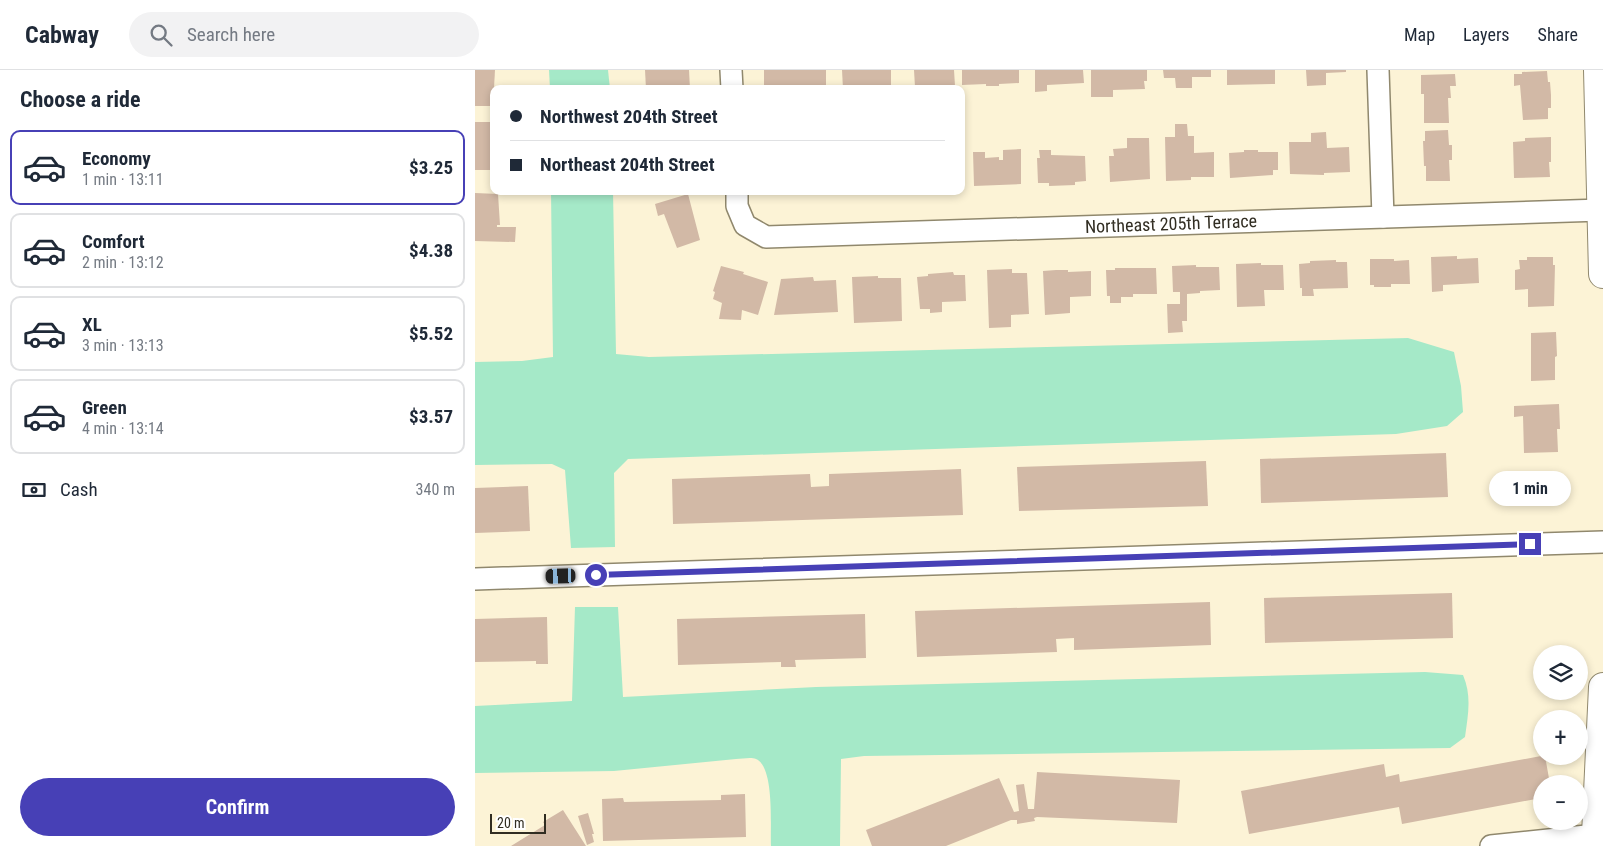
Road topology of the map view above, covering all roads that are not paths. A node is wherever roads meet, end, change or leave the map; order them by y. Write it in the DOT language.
graph roads {
  1 [pos="731,70"];
  2 [pos="1377,70"];
  3 [pos="1598,70"];
  4 [pos="732,85"];
  5 [pos="737,195"];
  6 [pos="1601,210"];
  7 [pos="1383,217"];
  8 [pos="1603,274"];
  9 [pos="1603,542"];
  10 [pos="475,579"];
  11 [pos="1603,687"];
  12 [pos="1594,841"];
  13 [pos="1491,846"];
  1 -- 4 [label="street"];
  2 -- 7 [label="street"];
  3 -- 6 [label="street"];
  5 -- 7 [label="street, Northeast 205th Terrace"];
  6 -- 7 [label="street, Northeast 205th Terrace"];
  6 -- 8 [label="street"];
  9 -- 10 [label="street"];
  11 -- 12 [label="street"];
  12 -- 13 [label="street"];
}
